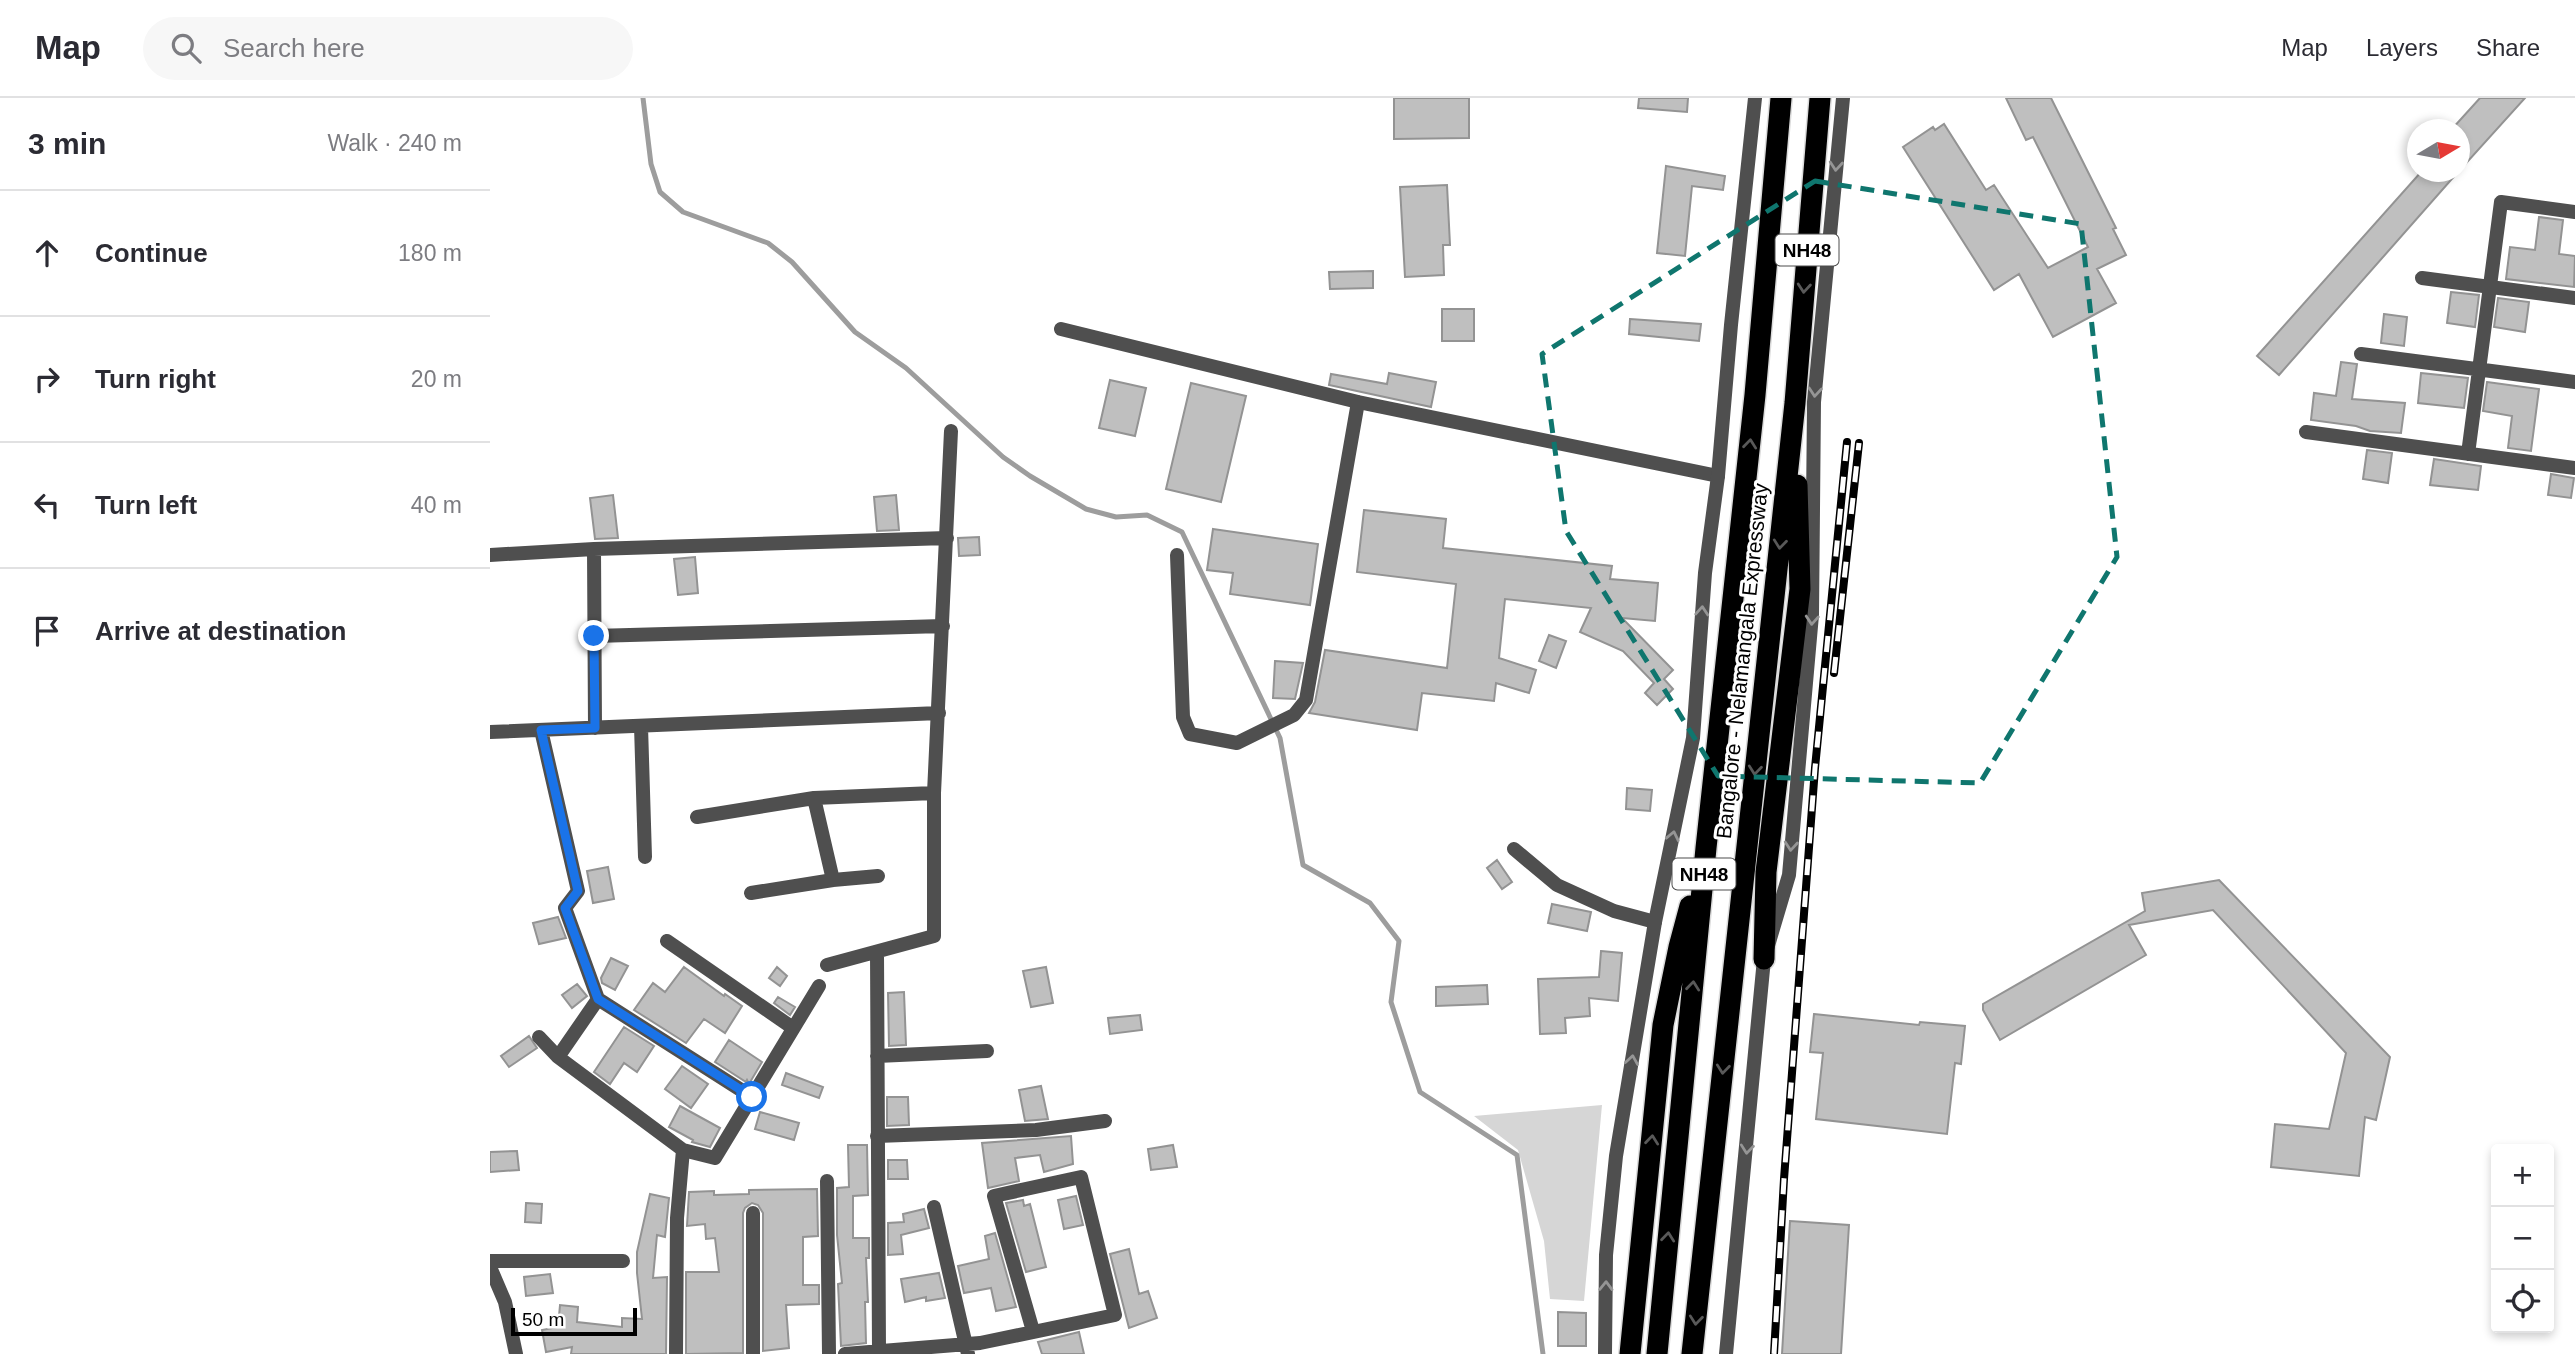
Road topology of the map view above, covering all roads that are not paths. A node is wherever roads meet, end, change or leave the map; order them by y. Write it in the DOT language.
graph roads {
  1 [pos="1755,98"];
  2 [pos="1781,98"];
  3 [pos="1820,98"];
  4 [pos="1843,98"];
  5 [pos="2575,212"];
  6 [pos="2421,278"];
  7 [pos="2490,287"];
  8 [pos="2575,299"];
  9 [pos="1061,329"];
  10 [pos="2361,354"];
  11 [pos="2480,369"];
  12 [pos="2575,382"];
  13 [pos="1358,402"];
  14 [pos="1795,403"];
  15 [pos="951,431"];
  16 [pos="2306,432"];
  17 [pos="2468,454"];
  18 [pos="2575,468"];
  19 [pos="1718,477"];
  20 [pos="947,538"];
  21 [pos="594,549"];
  22 [pos="490,555"];
  23 [pos="1177,555"];
  24 [pos="943,625"];
  25 [pos="594,636"];
  26 [pos="939,713"];
  27 [pos="641,726"];
  28 [pos="595,728"];
  29 [pos="541,730"];
  30 [pos="490,732"];
  31 [pos="934,793"];
  32 [pos="814,798"];
  33 [pos="697,817"];
  34 [pos="1706,848"];
  35 [pos="1514,849"];
  36 [pos="645,857"];
  37 [pos="878,876"];
  38 [pos="833,880"];
  39 [pos="751,894"];
  40 [pos="1655,922"];
  41 [pos="667,940"];
  42 [pos="877,952"];
  43 [pos="1764,959"];
  44 [pos="827,965"];
  45 [pos="819,986"];
  46 [pos="598,999"];
  47 [pos="793,1028"];
  48 [pos="539,1037"];
  49 [pos="987,1051"];
  50 [pos="877,1056"];
  51 [pos="558,1057"];
  52 [pos="752,1097"];
  53 [pos="1105,1121"];
  54 [pos="877,1136"];
  55 [pos="683,1150"];
  56 [pos="827,1181"];
  57 [pos="934,1207"];
  58 [pos="753,1213"];
  59 [pos="490,1261"];
  60 [pos="622,1261"];
  61 [pos="490,1267"];
  62 [pos="1033,1331"];
  63 [pos="967,1349"];
  64 [pos="879,1352"];
  65 [pos="516,1354"];
  66 [pos="677,1354"];
  67 [pos="753,1354"];
  68 [pos="829,1354"];
  69 [pos="845,1354"];
  70 [pos="1605,1354"];
  71 [pos="1630,1354"];
  72 [pos="1657,1354"];
  73 [pos="1692,1354"];
  74 [pos="1726,1354"];
  1 -- 19 [label="street"];
  34 -- 2 [label="highway, Bangalore - Nelamangala Expressway / NH48, one-way"];
  3 -- 14 [label="highway, Bangalore - Nelamangala Expressway / NH48, one-way"];
  4 -- 43 [label="street, one-way"];
  5 -- 7 [label="street"];
  6 -- 7 [label="street"];
  7 -- 8 [label="street"];
  7 -- 11 [label="street"];
  9 -- 13 [label="street"];
  10 -- 11 [label="street"];
  11 -- 12 [label="street"];
  11 -- 17 [label="street"];
  13 -- 19 [label="street"];
  13 -- 23 [label="street"];
  14 -- 43 [label="highway"];
  14 -- 73 [label="highway, Bangalore - Nelamangala Expressway / NH48, one-way"];
  15 -- 20 [label="street"];
  16 -- 17 [label="street"];
  17 -- 18 [label="street"];
  40 -- 19 [label="street, one-way"];
  20 -- 21 [label="street"];
  20 -- 24 [label="street"];
  21 -- 22 [label="street"];
  21 -- 25 [label="street"];
  24 -- 25 [label="street"];
  24 -- 26 [label="street"];
  25 -- 28 [label="street"];
  26 -- 27 [label="street"];
  26 -- 31 [label="street"];
  27 -- 28 [label="street"];
  27 -- 36 [label="street"];
  28 -- 29 [label="street"];
  29 -- 30 [label="street"];
  29 -- 46 [label="street"];
  31 -- 32 [label="street"];
  31 -- 42 [label="street"];
  32 -- 33 [label="street"];
  32 -- 38 [label="street"];
  71 -- 34 [label="highway, one-way"];
  72 -- 34 [label="highway, Bangalore - Nelamangala Expressway / NH48, one-way"];
  35 -- 40 [label="street"];
  37 -- 38 [label="street"];
  38 -- 39 [label="street"];
  70 -- 40 [label="street, one-way"];
  41 -- 47 [label="street"];
  42 -- 44 [label="street"];
  42 -- 50 [label="street"];
  43 -- 74 [label="street, one-way"];
  45 -- 47 [label="street"];
  46 -- 51 [label="street"];
  46 -- 52 [label="street"];
  47 -- 52 [label="street"];
  48 -- 51 [label="street"];
  49 -- 50 [label="street"];
  50 -- 54 [label="street"];
  51 -- 55 [label="street"];
  52 -- 55 [label="street"];
  53 -- 54 [label="street"];
  54 -- 64 [label="street"];
  55 -- 66 [label="street"];
  56 -- 68 [label="street"];
  57 -- 63 [label="street"];
  58 -- 67 [label="street"];
  59 -- 60 [label="street"];
  61 -- 65 [label="street"];
  62 -- 62 [label="street"];
  62 -- 63 [label="street"];
  63 -- 64 [label="street"];
  64 -- 69 [label="street"];
}
